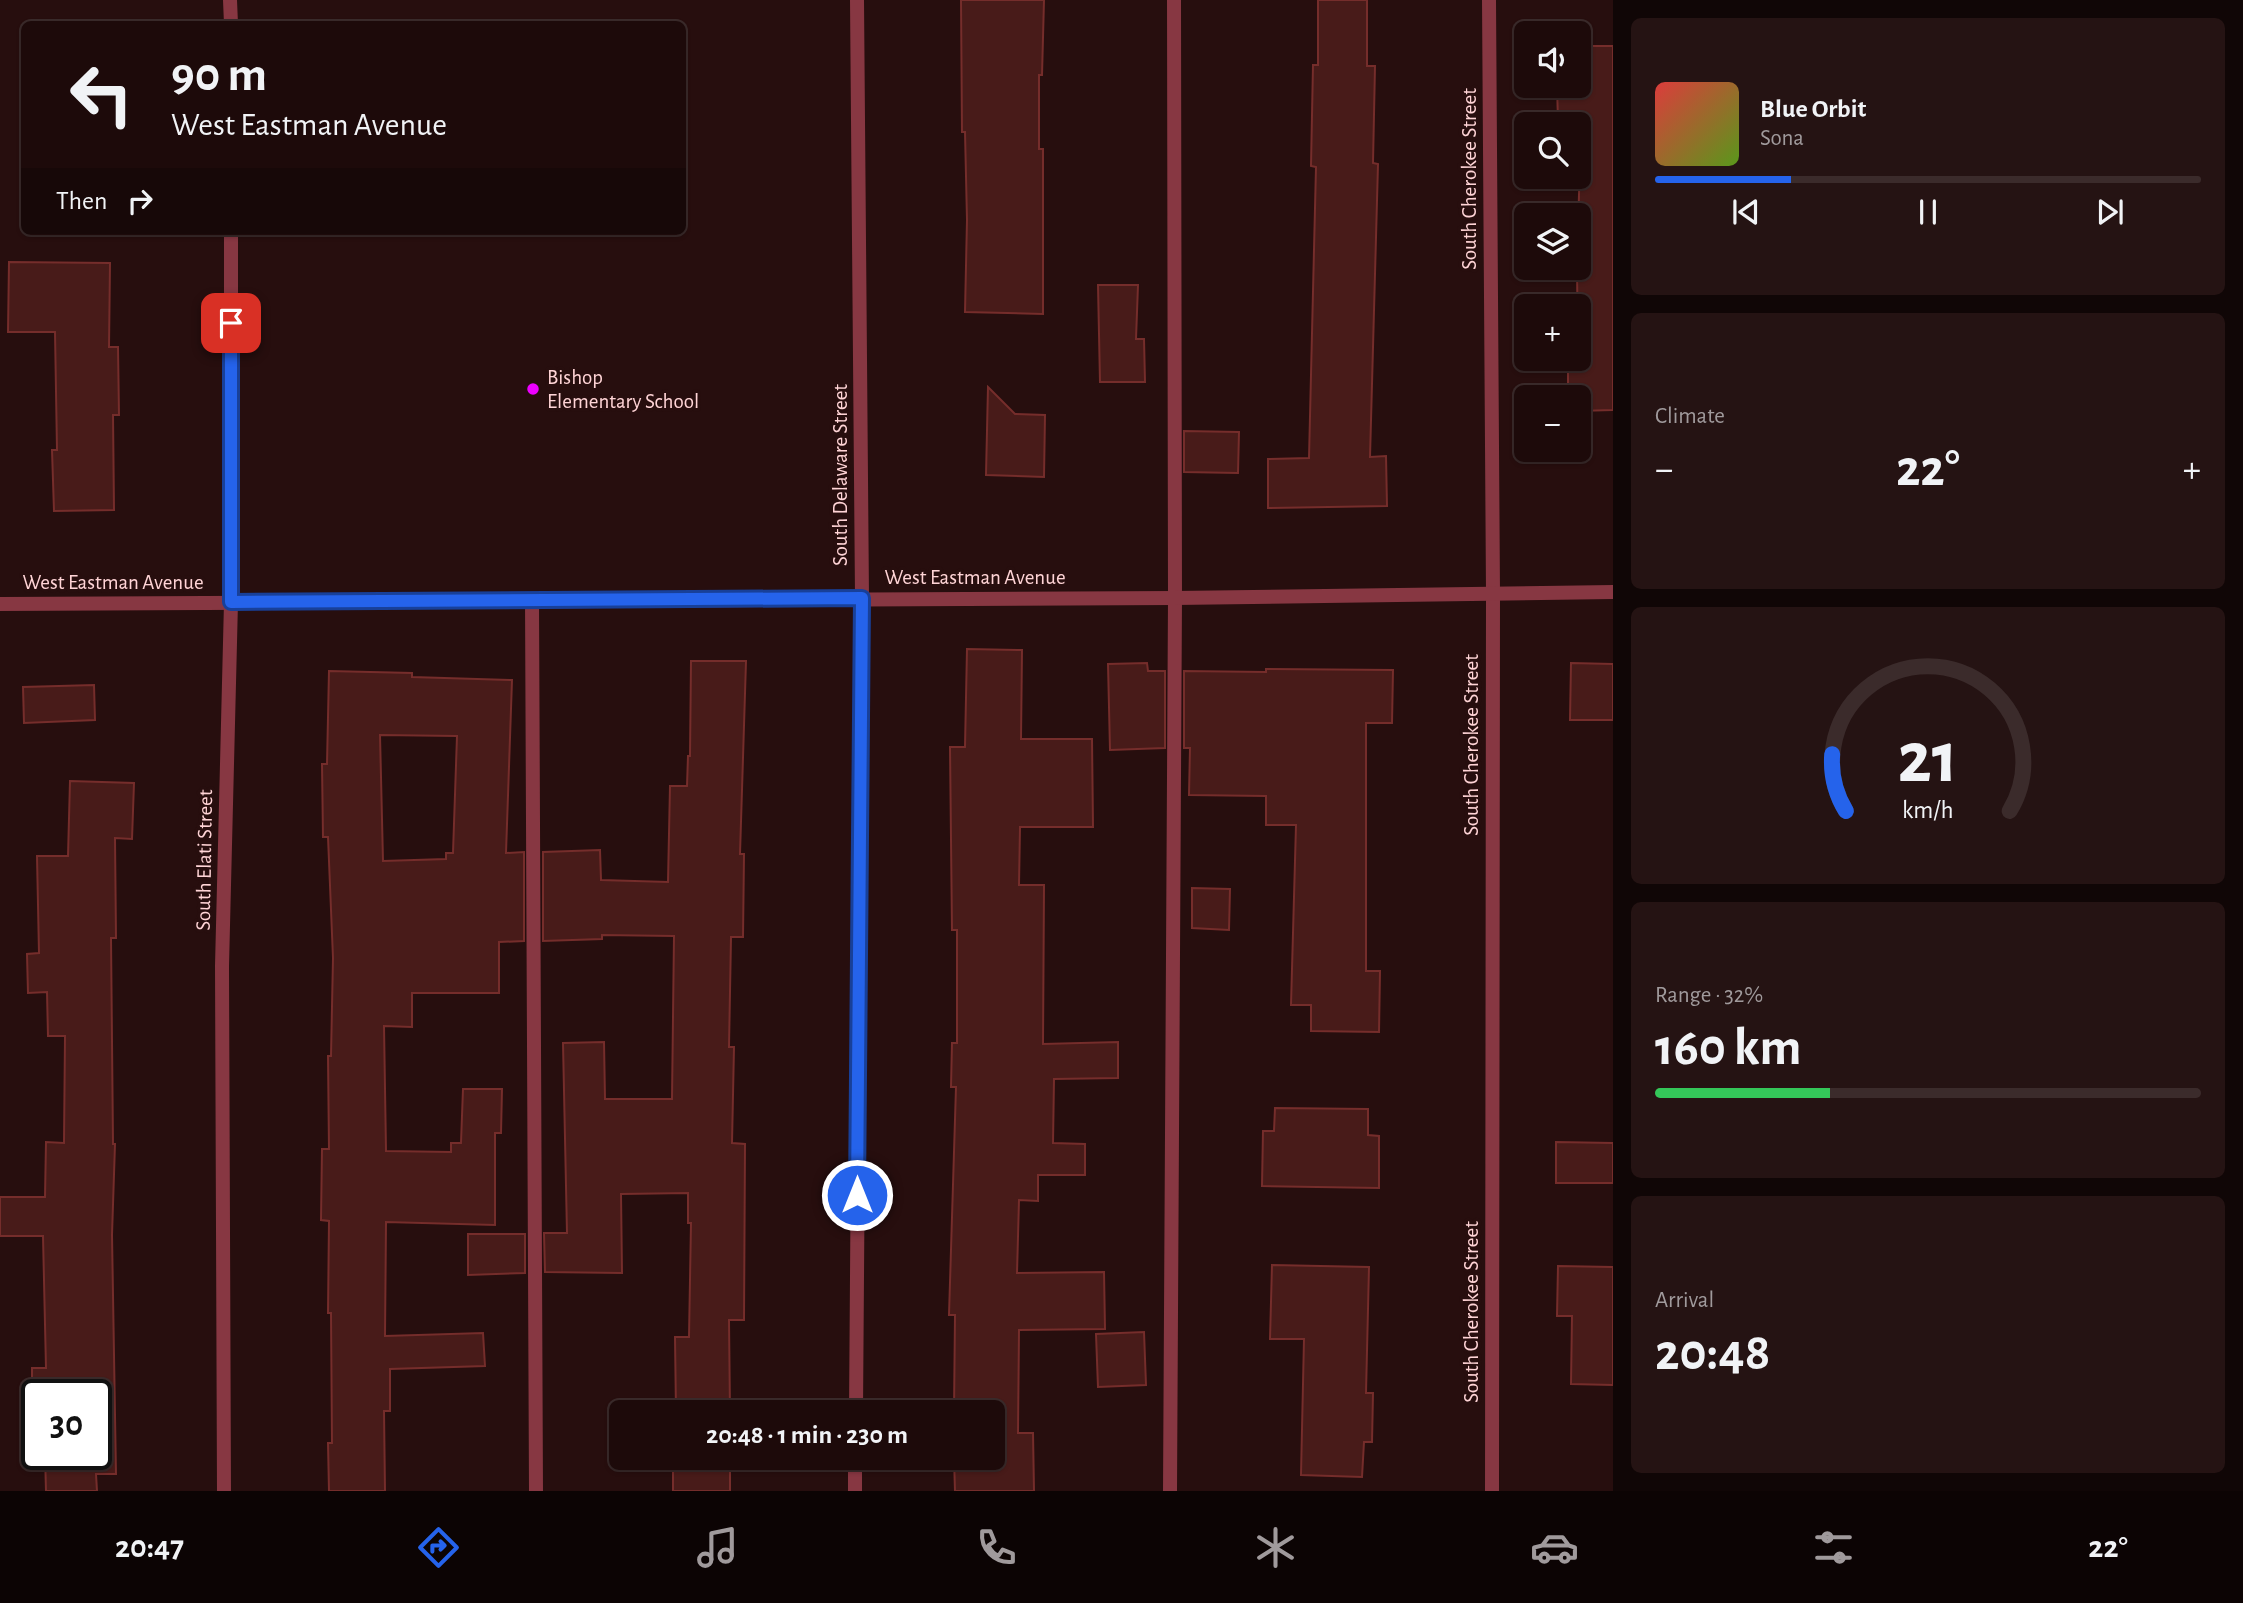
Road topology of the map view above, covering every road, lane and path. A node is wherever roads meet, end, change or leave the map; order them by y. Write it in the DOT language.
graph roads {
  1 [pos="230,0"];
  2 [pos="857,0"];
  3 [pos="1174,0"];
  4 [pos="1489,0"];
  5 [pos="231,21"];
  6 [pos="231,235"];
  7 [pos="1613,592"];
  8 [pos="1493,593"];
  9 [pos="862,598"];
  10 [pos="1175,598"];
  11 [pos="533,600"];
  12 [pos="231,602"];
  13 [pos="0,604"];
  14 [pos="856,1400"];
  15 [pos="855,1470"];
  16 [pos="224,1491"];
  17 [pos="536,1491"];
  18 [pos="855,1491"];
  19 [pos="1170,1491"];
  20 [pos="1492,1491"];
  1 -- 5 [label="street"];
  2 -- 9 [label="street, South Delaware Street"];
  3 -- 10 [label="street"];
  4 -- 8 [label="street, South Cherokee Street"];
  6 -- 12 [label="street, South Elati Street"];
  7 -- 8 [label="street, West Eastman Avenue"];
  8 -- 10 [label="street, West Eastman Avenue"];
  8 -- 20 [label="street, South Cherokee Street"];
  9 -- 10 [label="street, West Eastman Avenue"];
  9 -- 11 [label="street, West Eastman Avenue"];
  9 -- 14 [label="street, South Delaware Street"];
  10 -- 19 [label="street"];
  11 -- 12 [label="street, West Eastman Avenue"];
  11 -- 17 [label="street"];
  12 -- 13 [label="street, West Eastman Avenue"];
  12 -- 16 [label="street, South Elati Street"];
  15 -- 18 [label="street"];
}
